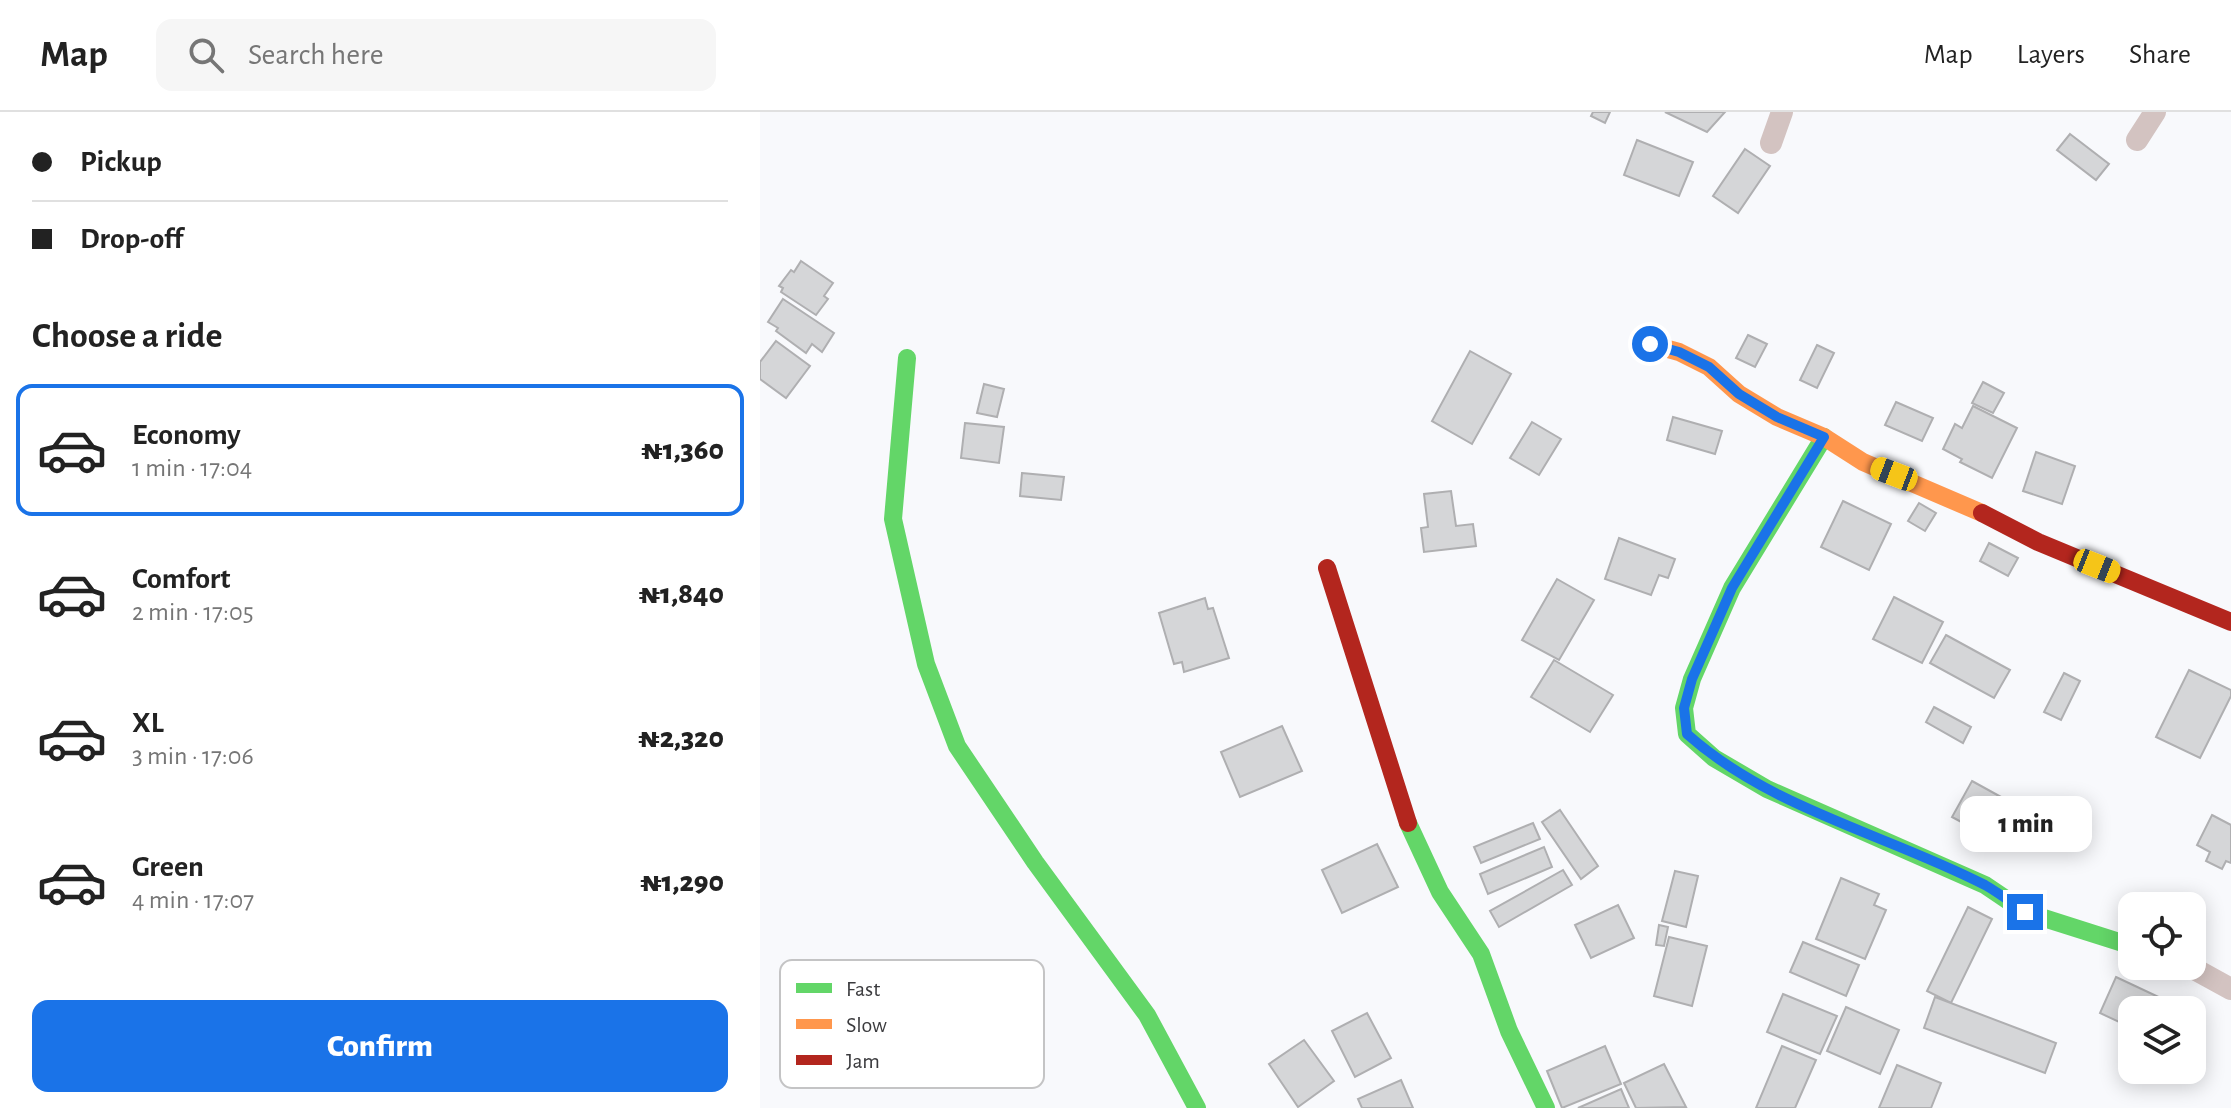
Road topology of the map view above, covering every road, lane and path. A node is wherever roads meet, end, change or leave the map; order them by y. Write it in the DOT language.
graph roads {
  1 [pos="1782,112"];
  2 [pos="2155,112"];
  3 [pos="2137,140"];
  4 [pos="1771,143"];
  5 [pos="1650,344"];
  6 [pos="907,358"];
  7 [pos="1824,437"];
  8 [pos="1327,568"];
  9 [pos="2231,622"];
  10 [pos="2118,942"];
  11 [pos="2206,975"];
  12 [pos="2231,989"];
  13 [pos="1197,1108"];
  14 [pos="1546,1108"];
  1 -- 4 [label="street"];
  2 -- 3 [label="street"];
  5 -- 7 [label="street"];
  6 -- 13 [label="street"];
  7 -- 9 [label="street"];
  7 -- 10 [label="street"];
  8 -- 14 [label="street"];
  11 -- 12 [label="street"];
}
